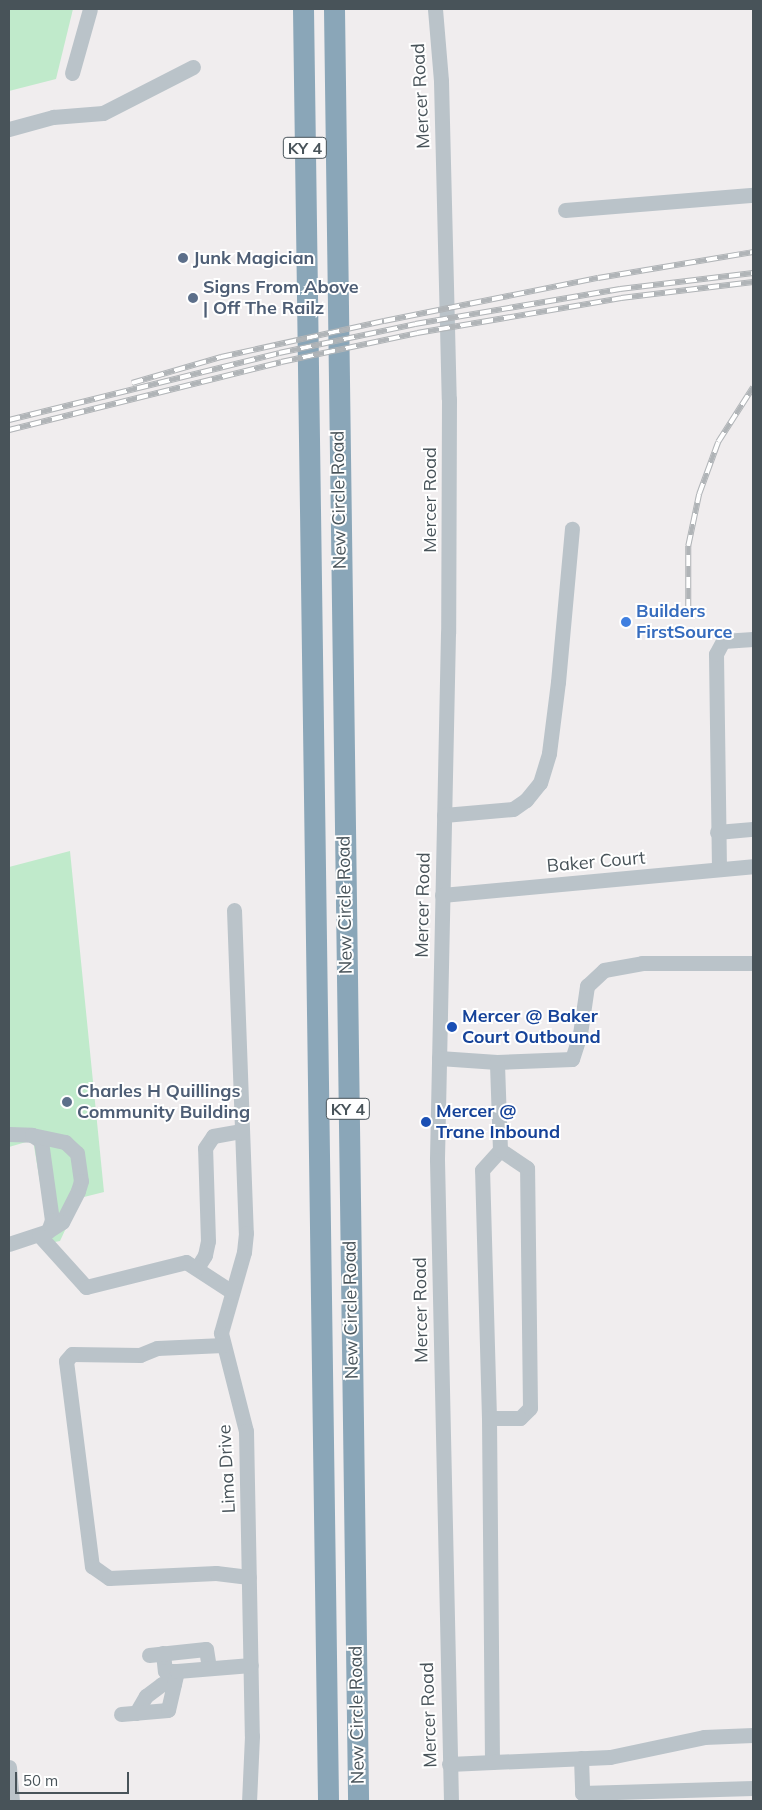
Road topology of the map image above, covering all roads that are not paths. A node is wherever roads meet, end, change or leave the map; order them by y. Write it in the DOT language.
graph roads {
  1 [pos="90,9"];
  2 [pos="303,9"];
  3 [pos="334,9"];
  4 [pos="435,9"];
  5 [pos="193,67"];
  6 [pos="72,73"];
  7 [pos="9,129"];
  8 [pos="753,195"];
  9 [pos="565,210"];
  10 [pos="572,529"];
  11 [pos="753,640"];
  12 [pos="444,815"];
  13 [pos="753,829"];
  14 [pos="717,832"];
  15 [pos="753,866"];
  16 [pos="719,869"];
  17 [pos="442,895"];
  18 [pos="234,910"];
  19 [pos="753,963"];
  20 [pos="439,1058"];
  21 [pos="497,1062"];
  22 [pos="242,1131"];
  23 [pos="9,1134"];
  24 [pos="32,1135"];
  25 [pos="500,1150"];
  26 [pos="44,1233"];
  27 [pos="9,1244"];
  28 [pos="197,1268"];
  29 [pos="232,1292"];
  30 [pos="223,1345"];
  31 [pos="489,1418"];
  32 [pos="250,1577"];
  33 [pos="251,1666"];
  34 [pos="209,1668"];
  35 [pos="175,1677"];
  36 [pos="753,1735"];
  37 [pos="358,1749"];
  38 [pos="581,1758"];
  39 [pos="492,1762"];
  40 [pos="449,1764"];
  41 [pos="9,1767"];
  42 [pos="753,1788"];
  43 [pos="12,1801"];
  44 [pos="249,1801"];
  45 [pos="328,1801"];
  46 [pos="358,1801"];
  47 [pos="363,1801"];
  48 [pos="450,1801"];
  1 -- 6 [label="street"];
  2 -- 45 [label="highway, New Circle Road / KY 4"];
  3 -- 37 [label="highway, New Circle Road / KY 4"];
  4 -- 12 [label="street, Mercer Road"];
  5 -- 7 [label="street"];
  8 -- 9 [label="street"];
  10 -- 12 [label="street"];
  11 -- 14 [label="street"];
  12 -- 17 [label="street, Mercer Road"];
  13 -- 14 [label="street"];
  14 -- 16 [label="street"];
  15 -- 16 [label="street, Baker Court"];
  16 -- 17 [label="street, Baker Court"];
  17 -- 20 [label="street, Mercer Road"];
  18 -- 22 [label="street, Lima Drive"];
  19 -- 21 [label="street"];
  20 -- 21 [label="street"];
  20 -- 40 [label="street, Mercer Road"];
  21 -- 25 [label="street"];
  22 -- 28 [label="street"];
  22 -- 29 [label="street, Lima Drive"];
  23 -- 24 [label="street"];
  24 -- 26 [label="street"];
  24 -- 26 [label="street"];
  25 -- 31 [label="street"];
  25 -- 31 [label="street"];
  26 -- 27 [label="street"];
  26 -- 28 [label="street"];
  28 -- 29 [label="street"];
  29 -- 30 [label="street, Lima Drive"];
  30 -- 32 [label="street, Lima Drive"];
  30 -- 32 [label="street"];
  31 -- 39 [label="street"];
  32 -- 33 [label="street, Lima Drive"];
  33 -- 34 [label="street"];
  33 -- 44 [label="street, Lima Drive"];
  34 -- 35 [label="street"];
  34 -- 35 [label="street"];
  35 -- 35 [label="street"];
  36 -- 38 [label="street"];
  37 -- 46 [label="highway, New Circle Road / KY 4"];
  37 -- 47 [label="highway"];
  38 -- 39 [label="street"];
  38 -- 42 [label="street"];
  39 -- 40 [label="street"];
  40 -- 48 [label="street, Mercer Road"];
  41 -- 43 [label="street"];
}
